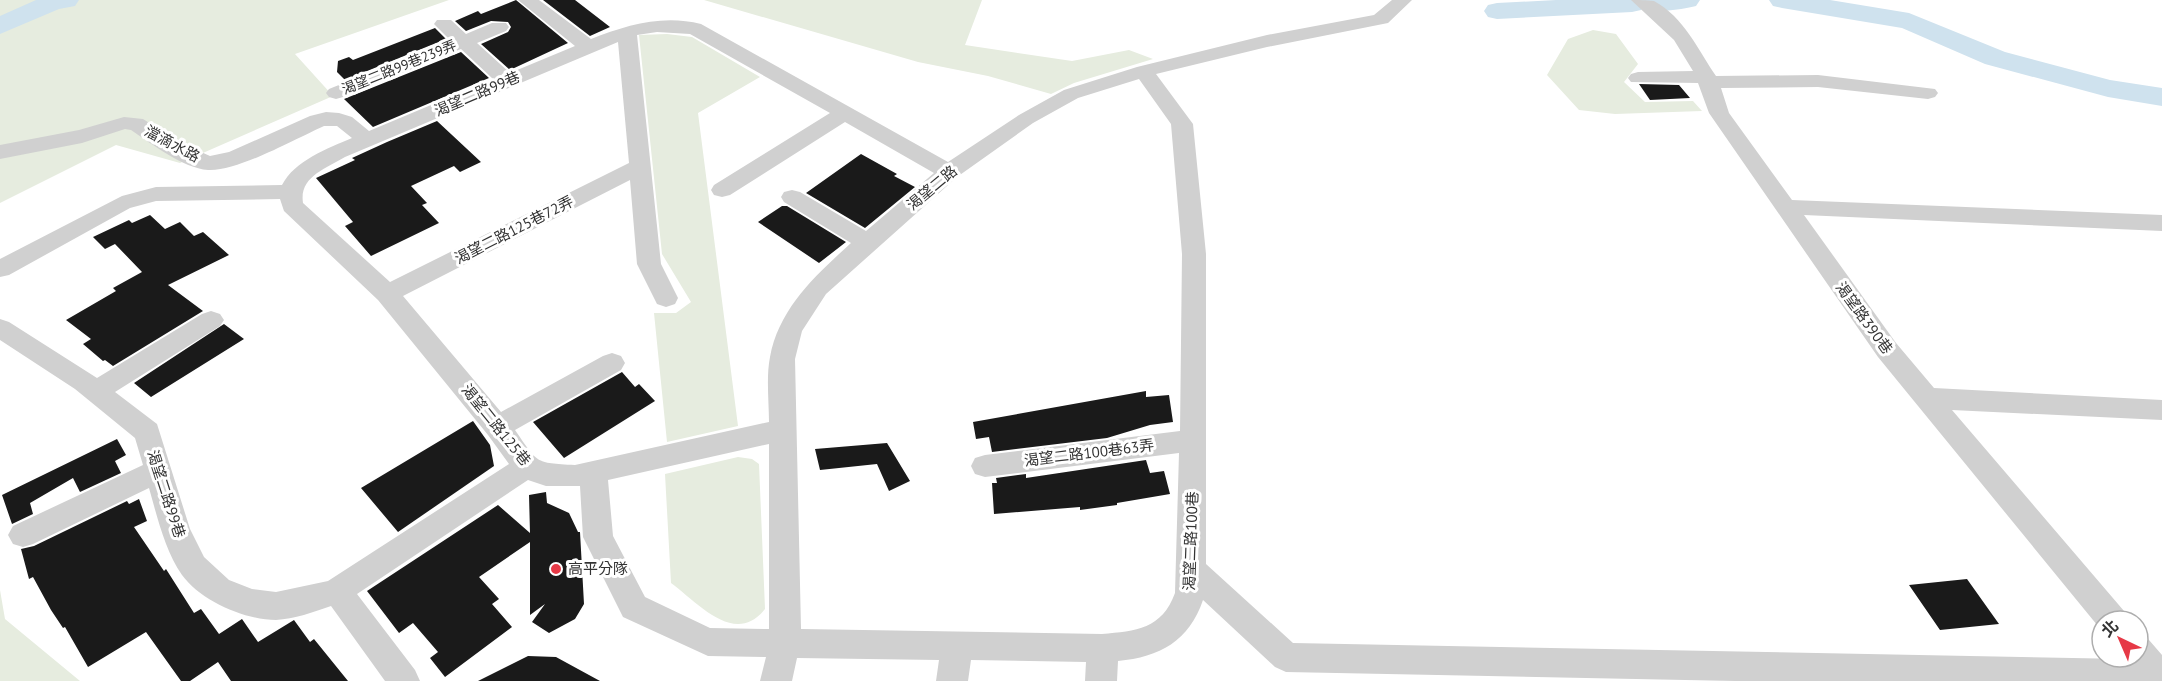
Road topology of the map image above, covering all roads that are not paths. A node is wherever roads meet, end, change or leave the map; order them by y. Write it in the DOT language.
graph roads {
  1 [pos="527,0"];
  2 [pos="1403,0"];
  3 [pos="1640,0"];
  4 [pos="444,24"];
  5 [pos="499,27"];
  6 [pos="627,31"];
  7 [pos="463,41"];
  8 [pos="589,47"];
  9 [pos="1144,71"];
  10 [pos="1638,78"];
  11 [pos="1708,80"];
  12 [pos="507,81"];
  13 [pos="336,93"];
  14 [pos="1928,93"];
  15 [pos="845,113"];
  16 [pos="367,140"];
  17 [pos="0,152"];
  18 [pos="641,166"];
  19 [pos="950,172"];
  20 [pos="722,190"];
  21 [pos="290,192"];
  22 [pos="792,197"];
  23 [pos="1785,207"];
  24 [pos="2162,223"];
  25 [pos="867,242"];
  26 [pos="0,269"];
  27 [pos="387,294"];
  28 [pos="666,298"];
  29 [pos="211,320"];
  30 [pos="0,328"];
  31 [pos="612,363"];
  32 [pos="96,391"];
  33 [pos="1927,398"];
  34 [pos="2162,410"];
  35 [pos="498,427"];
  36 [pos="782,430"];
  37 [pos="1193,440"];
  38 [pos="985,466"];
  39 [pos="526,467"];
  40 [pos="158,471"];
  41 [pos="593,473"];
  42 [pos="23,535"];
  43 [pos="1191,568"];
  44 [pos="338,591"];
  45 [pos="2103,609"];
  46 [pos="784,642"];
  47 [pos="957,646"];
  48 [pos="1102,648"];
  49 [pos="2150,665"];
  50 [pos="2160,677"];
  51 [pos="404,681"];
  52 [pos="776,681"];
  53 [pos="952,681"];
  54 [pos="1101,681"];
  1 -- 8 [label="street"];
  2 -- 9 [label="street, 渴望二路"];
  3 -- 11 [label="street, 渴望路390巷"];
  4 -- 7 [label="street, 渴望二路99巷239弄"];
  5 -- 7 [label="street, 渴望二路99巷239弄"];
  6 -- 8 [label="street, 渴望二路99巷"];
  6 -- 15 [label="street, 渴望二路99巷"];
  6 -- 18 [label="street"];
  7 -- 12 [label="street, 渴望二路99巷239弄"];
  7 -- 13 [label="street, 渴望二路99巷239弄"];
  8 -- 12 [label="street, 渴望二路99巷"];
  9 -- 19 [label="street, 渴望二路"];
  9 -- 37 [label="street, 渴望二路100巷"];
  10 -- 11 [label="street"];
  11 -- 14 [label="street"];
  11 -- 23 [label="street, 渴望路390巷"];
  12 -- 16 [label="street, 渴望二路99巷"];
  15 -- 19 [label="street, 渴望二路99巷"];
  15 -- 20 [label="street"];
  16 -- 17 [label="street, 澢滴水路"];
  16 -- 21 [label="street, 渴望二路99巷"];
  18 -- 27 [label="street, 渴望二路125巷72弄"];
  18 -- 28 [label="street"];
  19 -- 25 [label="street, 渴望二路"];
  21 -- 26 [label="street"];
  21 -- 27 [label="street, 渴望二路125巷"];
  22 -- 25 [label="street"];
  23 -- 24 [label="street"];
  23 -- 33 [label="street, 渴望路390巷"];
  25 -- 36 [label="street, 渴望二路"];
  27 -- 35 [label="street, 渴望二路125巷"];
  29 -- 32 [label="street"];
  30 -- 32 [label="street, 渴望二路99巷"];
  31 -- 35 [label="street"];
  32 -- 40 [label="street, 渴望二路99巷"];
  33 -- 34 [label="street"];
  33 -- 45 [label="street, 渴望路390巷"];
  35 -- 39 [label="street, 渴望二路125巷"];
  36 -- 41 [label="street, 渴望二路125巷"];
  36 -- 46 [label="street, 渴望二路"];
  37 -- 38 [label="street, 渴望二路100巷63弄"];
  37 -- 43 [label="street, 渴望二路100巷"];
  39 -- 41 [label="street, 渴望二路125巷"];
  39 -- 44 [label="street, 渴望二路99巷"];
  40 -- 42 [label="street"];
  40 -- 44 [label="street, 渴望二路99巷"];
  41 -- 46 [label="street, 渴望二路100巷"];
  43 -- 48 [label="street, 渴望二路100巷"];
  43 -- 50 [label="street"];
  44 -- 51 [label="street"];
  46 -- 47 [label="street, 渴望二路100巷"];
  46 -- 52 [label="street, 渴望二路"];
  47 -- 48 [label="street, 渴望二路100巷"];
  47 -- 53 [label="street"];
  48 -- 54 [label="street"];
  49 -- 50 [label="street"];
}
